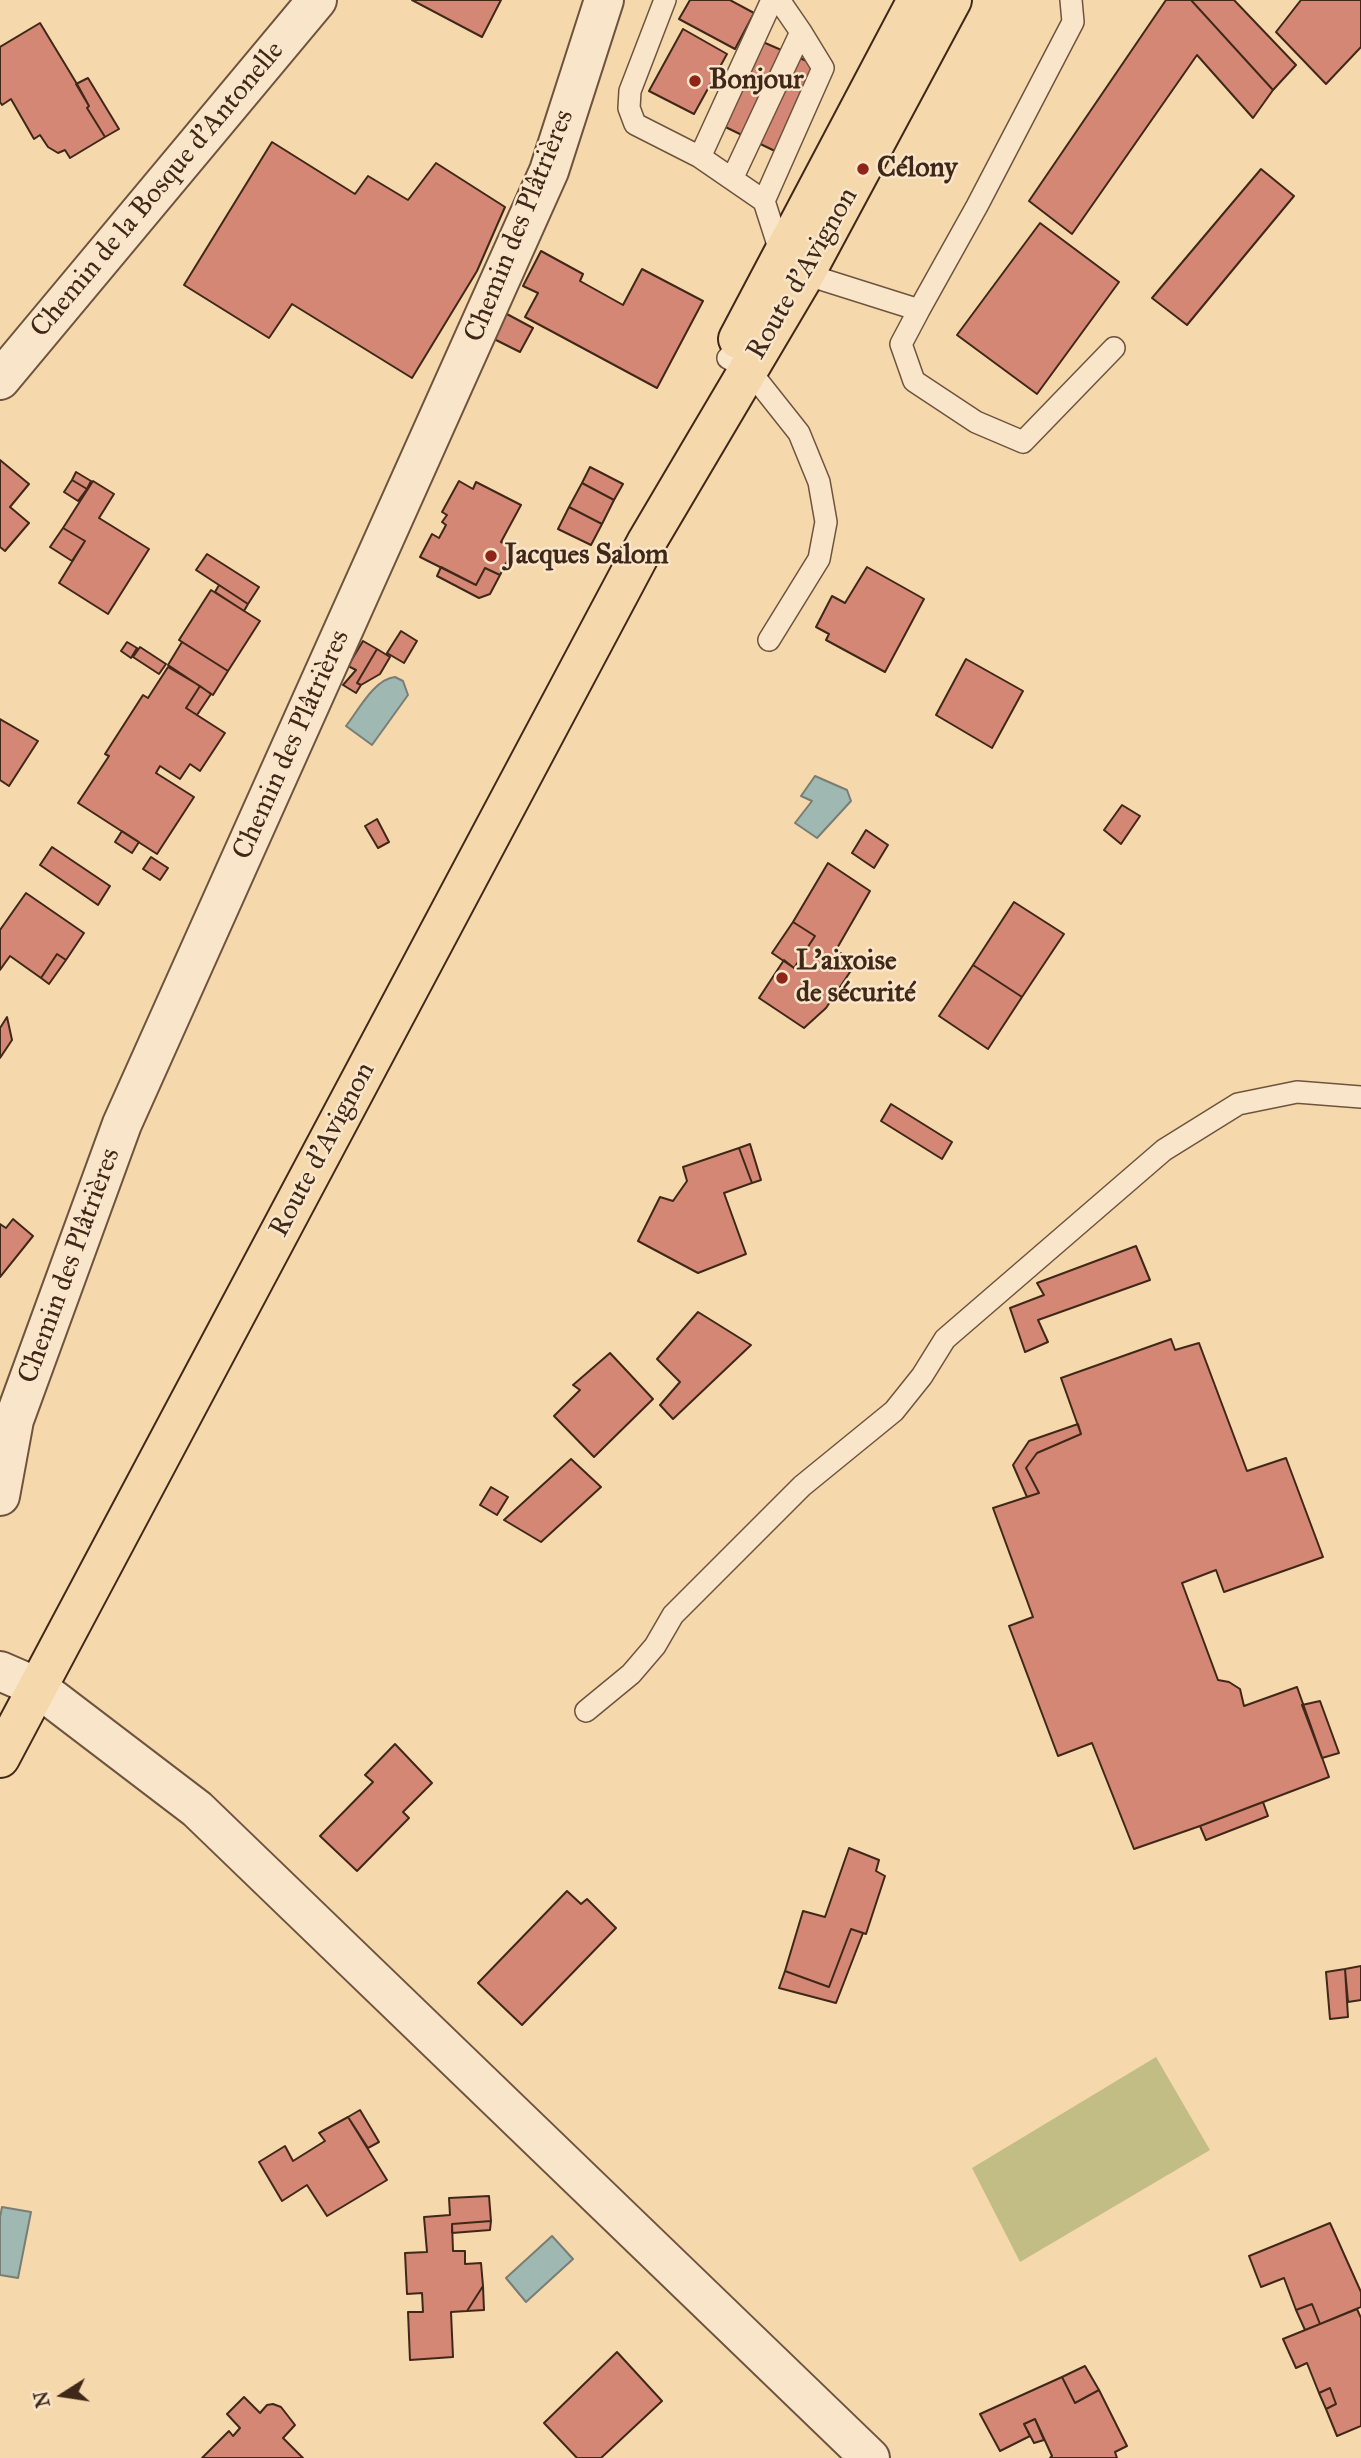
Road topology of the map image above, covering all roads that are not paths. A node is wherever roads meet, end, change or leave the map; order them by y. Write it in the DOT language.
graph roads {
  1 [pos="317,0"];
  2 [pos="604,0"];
  3 [pos="666,0"];
  4 [pos="772,0"];
  5 [pos="779,0"];
  6 [pos="917,0"];
  7 [pos="952,0"];
  8 [pos="1071,0"];
  9 [pos="801,32"];
  10 [pos="700,157"];
  11 [pos="732,179"];
  12 [pos="764,201"];
  13 [pos="793,265"];
  14 [pos="919,310"];
  15 [pos="1114,348"];
  16 [pos="739,364"];
  17 [pos="0,380"];
  18 [pos="769,640"];
  19 [pos="1361,1097"];
  20 [pos="0,1496"];
  21 [pos="0,1671"];
  22 [pos="37,1687"];
  23 [pos="586,1711"];
  24 [pos="0,1758"];
  25 [pos="870,2458"];
  1 -- 17 [label="street, Chemin de la Bosque d'Antonelle"];
  2 -- 20 [label="street, Chemin des Plâtrières"];
  3 -- 10 [label="lane"];
  4 -- 10 [label="lane"];
  5 -- 9 [label="lane"];
  6 -- 13 [label="main road, Route d'Avignon"];
  7 -- 13 [label="main road, Route d'Avignon"];
  8 -- 14 [label="lane"];
  9 -- 11 [label="lane"];
  9 -- 12 [label="lane"];
  10 -- 11 [label="lane"];
  11 -- 12 [label="lane"];
  12 -- 13 [label="lane"];
  13 -- 14 [label="lane"];
  13 -- 16 [label="main road, Route d'Avignon"];
  14 -- 15 [label="lane"];
  16 -- 18 [label="lane"];
  16 -- 22 [label="main road, Route d'Avignon"];
  19 -- 23 [label="lane"];
  21 -- 22 [label="street"];
  22 -- 24 [label="main road, Route d'Avignon"];
  22 -- 25 [label="street"];
}
